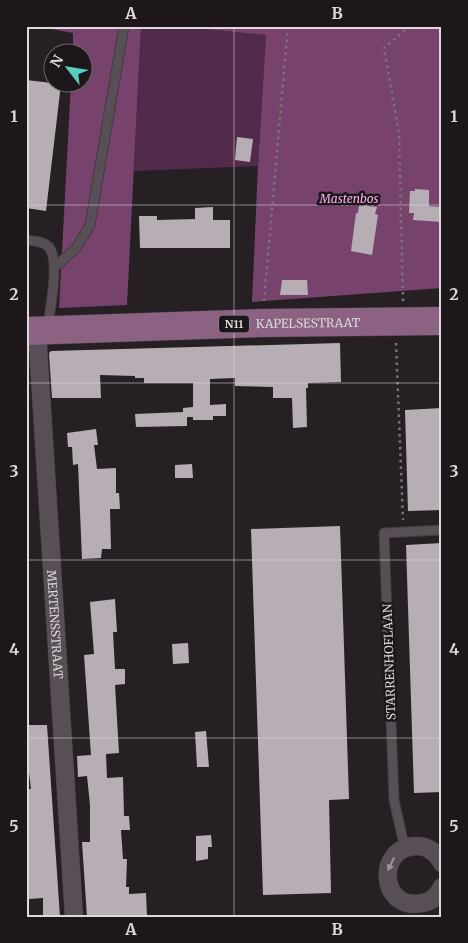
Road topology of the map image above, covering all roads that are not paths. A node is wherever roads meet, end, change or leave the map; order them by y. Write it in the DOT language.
graph roads {
  1 [pos="124,26"];
  2 [pos="26,240"];
  3 [pos="54,268"];
  4 [pos="442,321"];
  5 [pos="37,331"];
  6 [pos="442,530"];
  7 [pos="405,849"];
  8 [pos="442,863"];
  9 [pos="442,887"];
  10 [pos="416,911"];
  11 [pos="74,917"];
  1 -- 3 [label="lane"];
  2 -- 3 [label="lane"];
  3 -- 5 [label="lane"];
  4 -- 5 [label="main road, KAPELSESTRAAT / N11"];
  5 -- 11 [label="street, MERTENSSTRAAT"];
  6 -- 7 [label="lane, STARRENHOFLAAN"];
  7 -- 8 [label="street"];
  7 -- 10 [label="street, one-way"];
  9 -- 10 [label="street"];
}
